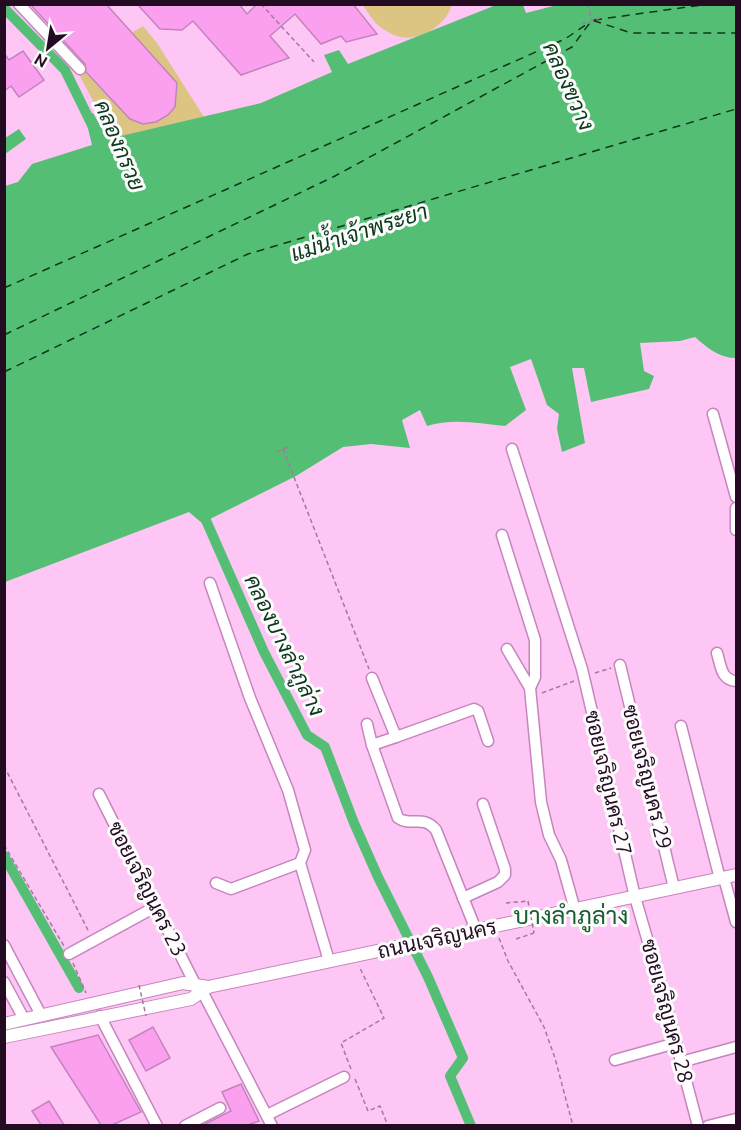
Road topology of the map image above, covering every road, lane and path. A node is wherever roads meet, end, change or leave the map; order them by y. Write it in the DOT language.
graph roads {
  1 [pos="19,4"];
  2 [pos="261,4"];
  3 [pos="586,4"];
  4 [pos="600,18"];
  5 [pos="592,20"];
  6 [pos="582,24"];
  7 [pos="314,62"];
  8 [pos="80,69"];
  9 [pos="713,414"];
  10 [pos="288,447"];
  11 [pos="283,449"];
  12 [pos="512,449"];
  13 [pos="277,452"];
  14 [pos="736,497"];
  15 [pos="736,508"];
  16 [pos="736,530"];
  17 [pos="502,535"];
  18 [pos="210,583"];
  19 [pos="507,649"];
  20 [pos="717,653"];
  21 [pos="620,665"];
  22 [pos="372,678"];
  23 [pos="736,681"];
  24 [pos="530,688"];
  25 [pos="367,724"];
  26 [pos="681,726"];
  27 [pos="396,737"];
  28 [pos="488,741"];
  29 [pos="372,745"];
  30 [pos="4,766"];
  31 [pos="99,794"];
  32 [pos="483,804"];
  33 [pos="4,845"];
  34 [pos="300,863"];
  35 [pos="727,877"];
  36 [pos="216,883"];
  37 [pos="674,888"];
  38 [pos="635,897"];
  39 [pos="463,898"];
  40 [pos="506,903"];
  41 [pos="155,907"];
  42 [pos="575,910"];
  43 [pos="736,922"];
  44 [pos="494,927"];
  45 [pos="476,930"];
  46 [pos="516,939"];
  47 [pos="93,941"];
  48 [pos="4,945"];
  49 [pos="69,954"];
  50 [pos="354,956"];
  51 [pos="329,961"];
  52 [pos="4,982"];
  53 [pos="139,985"];
  54 [pos="202,988"];
  55 [pos="86,993"];
  56 [pos="8,998"];
  57 [pos="41,1015"];
  58 [pos="100,1016"];
  59 [pos="146,1016"];
  60 [pos="24,1019"];
  61 [pos="4,1024"];
  62 [pos="4,1037"];
  63 [pos="676,1043"];
  64 [pos="736,1047"];
  65 [pos="615,1060"];
  66 [pos="681,1062"];
  67 [pos="344,1077"];
  68 [pos="220,1108"];
  69 [pos="267,1115"];
  70 [pos="736,1119"];
  71 [pos="157,1125"];
  72 [pos="185,1125"];
  73 [pos="272,1125"];
  74 [pos="388,1125"];
  75 [pos="573,1125"];
  76 [pos="698,1125"];
  77 [pos="708,1125"];
  1 -- 8 [label="street"];
  2 -- 7 [label="path"];
  3 -- 5 [label="path"];
  4 -- 5 [label="path"];
  5 -- 6 [label="path"];
  9 -- 14 [label="street"];
  10 -- 11 [label="path"];
  11 -- 13 [label="path"];
  11 -- 22 [label="path"];
  12 -- 38 [label="street, ซอยเจริญนคร 27"];
  15 -- 16 [label="street"];
  17 -- 24 [label="street"];
  18 -- 34 [label="street"];
  19 -- 24 [label="street"];
  20 -- 23 [label="street"];
  21 -- 37 [label="street, ซอยเจริญนคร 29"];
  22 -- 27 [label="street"];
  24 -- 42 [label="street"];
  25 -- 29 [label="street"];
  26 -- 35 [label="street"];
  27 -- 28 [label="street"];
  27 -- 29 [label="street"];
  29 -- 39 [label="street"];
  30 -- 47 [label="path"];
  31 -- 41 [label="street, ซอยเจริญนคร 23"];
  32 -- 39 [label="street"];
  33 -- 49 [label="path"];
  34 -- 36 [label="street"];
  34 -- 51 [label="street"];
  35 -- 37 [label="main road, ถนนเจริญนคร"];
  35 -- 43 [label="street"];
  37 -- 38 [label="main road, ถนนเจริญนคร"];
  38 -- 42 [label="main road, ถนนเจริญนคร"];
  38 -- 63 [label="street, ซอยเจริญนคร 28"];
  39 -- 45 [label="street"];
  40 -- 46 [label="path, bridge"];
  41 -- 47 [label="street"];
  41 -- 54 [label="street, ซอยเจริญนคร 23"];
  42 -- 44 [label="main road, ถนนเจริญนคร"];
  44 -- 45 [label="main road, ถนนเจริญนคร"];
  44 -- 75 [label="path"];
  45 -- 50 [label="main road, ถนนเจริญนคร"];
  47 -- 49 [label="street"];
  48 -- 57 [label="street"];
  49 -- 55 [label="path"];
  50 -- 51 [label="main road, ถนนเจริญนคร"];
  50 -- 74 [label="path"];
  51 -- 54 [label="main road, ถนนเจริญนคร"];
  52 -- 56 [label="street"];
  53 -- 59 [label="path, bridge"];
  54 -- 57 [label="main road, ถนนเจริญนคร"];
  54 -- 58 [label="main road, ถนนเจริญนคร"];
  54 -- 69 [label="street, ซอยเจริญนคร 23"];
  56 -- 60 [label="street"];
  57 -- 60 [label="main road, ถนนเจริญนคร"];
  58 -- 62 [label="main road, ถนนเจริญนคร"];
  58 -- 71 [label="street"];
  60 -- 61 [label="main road, ถนนเจริญนคร"];
  63 -- 65 [label="street"];
  63 -- 66 [label="street, ซอยเจริญนคร 28"];
  64 -- 66 [label="street"];
  66 -- 76 [label="street, ซอยเจริญนคร 28"];
  67 -- 69 [label="street"];
  68 -- 72 [label="street"];
  69 -- 73 [label="street, ซอยเจริญนคร 23"];
  70 -- 77 [label="street"];
}
